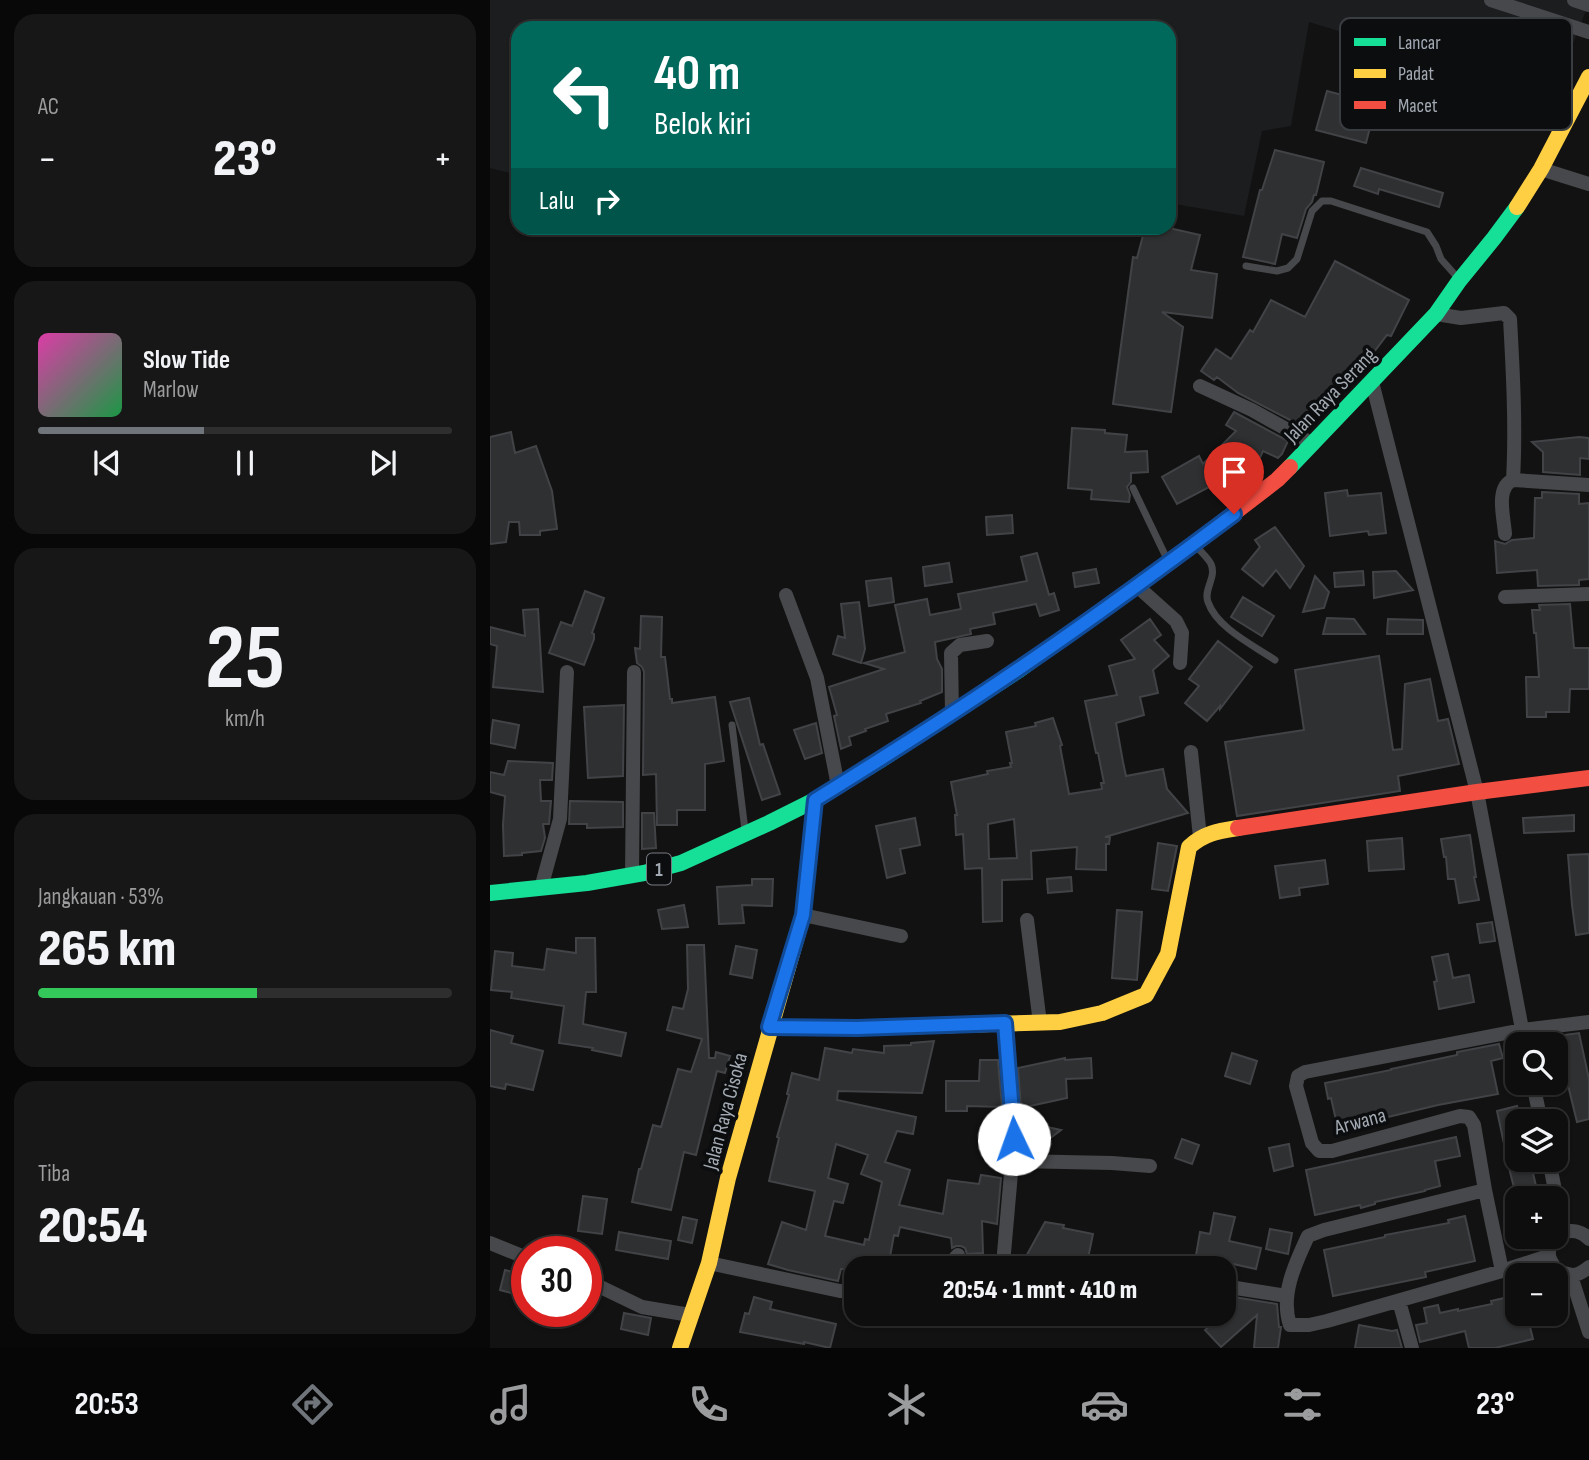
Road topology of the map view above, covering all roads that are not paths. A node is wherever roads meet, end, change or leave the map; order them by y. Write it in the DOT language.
graph roads {
  1 [pos="1491,0"];
  2 [pos="1574,0"];
  3 [pos="1589,5"];
  4 [pos="1546,18"];
  5 [pos="1572,26"];
  6 [pos="1589,32"];
  7 [pos="1589,77"];
  8 [pos="1572,110"];
  9 [pos="1561,130"];
  10 [pos="1541,169"];
  11 [pos="1589,184"];
  12 [pos="1247,266"];
  13 [pos="1459,281"];
  14 [pos="1436,314"];
  15 [pos="1372,382"];
  16 [pos="1200,386"];
  17 [pos="1313,444"];
  18 [pos="1513,480"];
  19 [pos="1589,485"];
  20 [pos="1133,488"];
  21 [pos="1505,534"];
  22 [pos="1194,544"];
  23 [pos="1169,563"];
  24 [pos="1137,586"];
  25 [pos="1589,594"];
  26 [pos="786,595"];
  27 [pos="1505,597"];
  28 [pos="986,640"];
  29 [pos="1275,660"];
  30 [pos="1180,663"];
  31 [pos="567,672"];
  32 [pos="634,672"];
  33 [pos="952,713"];
  34 [pos="732,725"];
  35 [pos="1191,752"];
  36 [pos="1589,778"];
  37 [pos="838,786"];
  38 [pos="1477,792"];
  39 [pos="815,800"];
  40 [pos="745,834"];
  41 [pos="1200,837"];
  42 [pos="632,875"];
  43 [pos="541,888"];
  44 [pos="490,892"];
  45 [pos="803,915"];
  46 [pos="1027,920"];
  47 [pos="901,936"];
  48 [pos="1589,1022"];
  49 [pos="1005,1023"];
  50 [pos="1040,1023"];
  51 [pos="769,1027"];
  52 [pos="1523,1032"];
  53 [pos="1546,1032"];
  54 [pos="1505,1040"];
  55 [pos="1012,1161"];
  56 [pos="1150,1166"];
  57 [pos="1485,1190"];
  58 [pos="1568,1231"];
  59 [pos="1589,1239"];
  60 [pos="490,1243"];
  61 [pos="1550,1249"];
  62 [pos="511,1252"];
  63 [pos="1003,1253"];
  64 [pos="1548,1255"];
  65 [pos="709,1263"];
  66 [pos="1589,1267"];
  67 [pos="1502,1272"];
  68 [pos="1571,1276"];
  69 [pos="602,1288"];
  70 [pos="1236,1288"];
  71 [pos="844,1291"];
  72 [pos="1287,1296"];
  73 [pos="1399,1301"];
  74 [pos="690,1315"];
  75 [pos="1589,1332"];
  76 [pos="680,1348"];
  77 [pos="1412,1348"];
  1 -- 4 [label="street"];
  2 -- 3 [label="street"];
  5 -- 6 [label="street"];
  7 -- 8 [label="main road, Jalan Raya Serang / 1"];
  9 -- 10 [label="main road, Jalan Raya Serang / 1"];
  10 -- 11 [label="street"];
  10 -- 13 [label="main road, Jalan Raya Serang / 1"];
  12 -- 13 [label="lane"];
  13 -- 14 [label="main road, Jalan Raya Serang / 1"];
  14 -- 15 [label="main road, Jalan Raya Serang / 1"];
  14 -- 18 [label="street"];
  15 -- 17 [label="main road, Jalan Raya Serang / 1"];
  15 -- 38 [label="street"];
  16 -- 17 [label="street"];
  17 -- 22 [label="main road, Jalan Raya Serang / 1"];
  18 -- 19 [label="street"];
  18 -- 21 [label="street"];
  20 -- 23 [label="lane"];
  22 -- 23 [label="main road, Jalan Raya Serang / 1"];
  22 -- 29 [label="lane"];
  23 -- 24 [label="main road, Jalan Raya Serang / 1"];
  24 -- 30 [label="street"];
  24 -- 33 [label="main road, Jalan Raya Serang / 1"];
  25 -- 27 [label="street"];
  26 -- 37 [label="street"];
  28 -- 33 [label="street"];
  31 -- 43 [label="street"];
  32 -- 42 [label="street"];
  33 -- 37 [label="main road, Jalan Raya Serang / 1"];
  34 -- 40 [label="lane"];
  35 -- 41 [label="street"];
  36 -- 38 [label="main road"];
  37 -- 39 [label="main road, Jalan Raya Serang / 1"];
  38 -- 41 [label="main road"];
  38 -- 52 [label="street"];
  39 -- 40 [label="main road, Jalan Raya Serang / 1"];
  39 -- 45 [label="main road, Jalan Raya Cisoka"];
  40 -- 42 [label="main road, Jalan Raya Serang / 1"];
  41 -- 50 [label="main road"];
  42 -- 43 [label="main road, Jalan Raya Serang / 1"];
  43 -- 44 [label="main road, Jalan Raya Serang / 1"];
  45 -- 47 [label="street"];
  45 -- 51 [label="main road, Jalan Raya Cisoka"];
  46 -- 50 [label="street"];
  48 -- 53 [label="street"];
  49 -- 50 [label="main road"];
  49 -- 51 [label="main road"];
  49 -- 55 [label="street"];
  51 -- 65 [label="main road, Jalan Raya Cisoka"];
  54 -- 57 [label="street, Arwana"];
  55 -- 56 [label="street"];
  55 -- 63 [label="street"];
  57 -- 67 [label="street, Arwana"];
  57 -- 72 [label="street"];
  58 -- 59 [label="street"];
  60 -- 62 [label="street"];
  61 -- 64 [label="street"];
  64 -- 67 [label="street"];
  64 -- 68 [label="street"];
  65 -- 71 [label="street"];
  65 -- 74 [label="main road, Jalan Raya Cisoka"];
  66 -- 68 [label="street"];
  67 -- 73 [label="street"];
  68 -- 75 [label="street"];
  69 -- 74 [label="street"];
  70 -- 72 [label="street"];
  72 -- 73 [label="street"];
  73 -- 77 [label="street"];
  74 -- 76 [label="main road, Jalan Raya Cisoka"];
}
